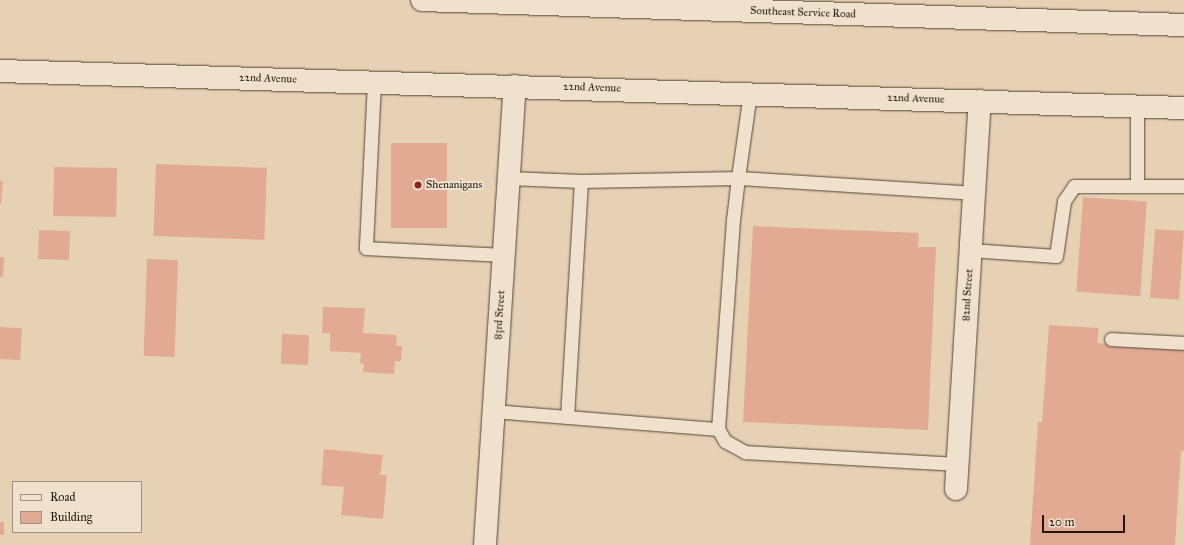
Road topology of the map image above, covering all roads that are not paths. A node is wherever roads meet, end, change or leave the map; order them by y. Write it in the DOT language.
graph roads {
  1 [pos="422,0"];
  2 [pos="1184,25"];
  3 [pos="0,71"];
  4 [pos="374,82"];
  5 [pos="515,86"];
  6 [pos="750,93"];
  7 [pos="980,101"];
  8 [pos="1137,106"];
  9 [pos="1184,108"];
  10 [pos="508,178"];
  11 [pos="738,178"];
  12 [pos="581,181"];
  13 [pos="1137,186"];
  14 [pos="1184,186"];
  15 [pos="974,193"];
  16 [pos="970,250"];
  17 [pos="504,255"];
  18 [pos="1111,340"];
  19 [pos="1184,343"];
  20 [pos="493,411"];
  21 [pos="567,417"];
  22 [pos="718,429"];
  23 [pos="957,464"];
  24 [pos="956,489"];
  25 [pos="485,545"];
  1 -- 2 [label="street, Southeast Service Road"];
  3 -- 4 [label="street, 22nd Avenue"];
  4 -- 5 [label="street, 22nd Avenue"];
  4 -- 17 [label="lane"];
  5 -- 6 [label="street, 22nd Avenue"];
  5 -- 10 [label="street, 83rd Street"];
  6 -- 7 [label="street, 22nd Avenue"];
  6 -- 11 [label="lane"];
  7 -- 8 [label="street, 22nd Avenue"];
  7 -- 15 [label="street, 82nd Street"];
  8 -- 9 [label="street, 22nd Avenue"];
  8 -- 13 [label="lane"];
  10 -- 12 [label="lane"];
  10 -- 17 [label="street, 83rd Street"];
  11 -- 12 [label="lane"];
  11 -- 15 [label="lane"];
  11 -- 22 [label="lane"];
  12 -- 21 [label="lane"];
  13 -- 14 [label="lane"];
  13 -- 16 [label="lane"];
  15 -- 16 [label="street, 82nd Street"];
  16 -- 23 [label="street, 82nd Street"];
  17 -- 20 [label="street, 83rd Street"];
  18 -- 19 [label="lane"];
  20 -- 21 [label="lane"];
  20 -- 25 [label="street, 83rd Street"];
  21 -- 22 [label="lane"];
  22 -- 23 [label="lane"];
  23 -- 24 [label="street, 82nd Street"];
}
